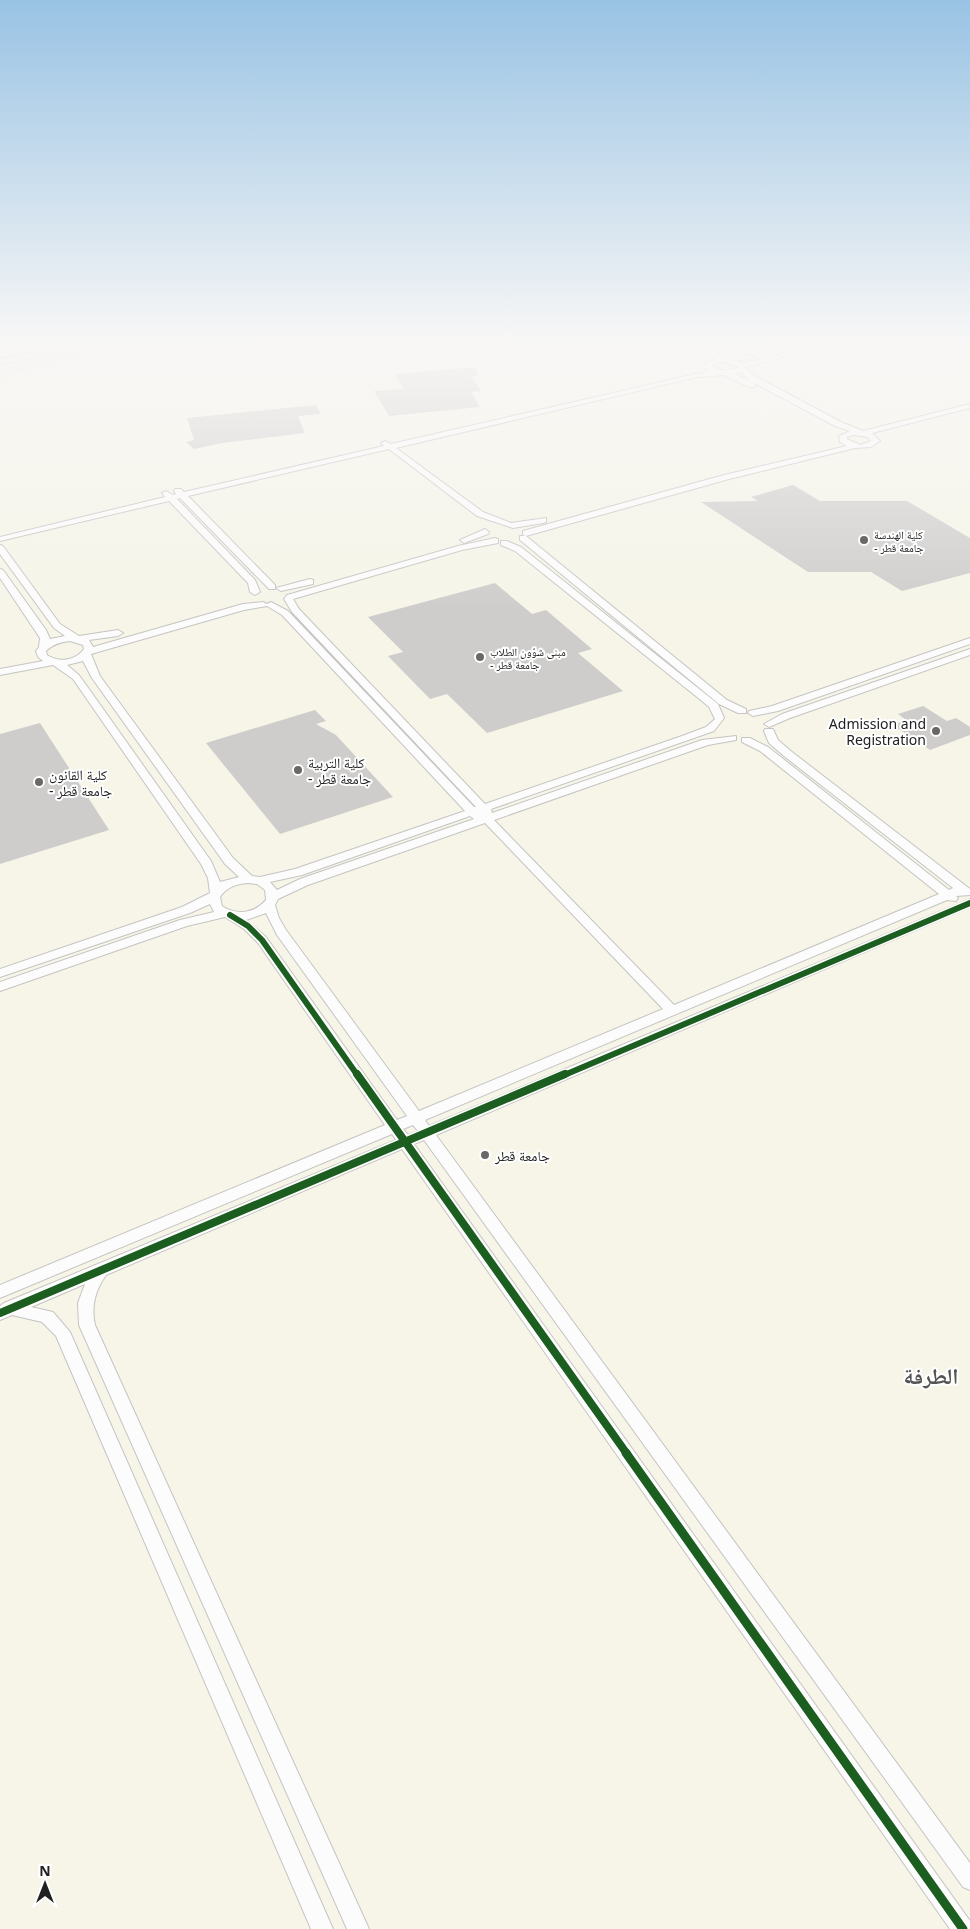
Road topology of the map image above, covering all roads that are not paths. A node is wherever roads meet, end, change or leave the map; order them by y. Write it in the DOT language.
graph roads {
  1 [pos="442,431"];
  2 [pos="833,431"];
  3 [pos="857,431"];
  4 [pos="870,431"];
  5 [pos="903,431"];
  6 [pos="862,433"];
  7 [pos="842,438"];
  8 [pos="876,442"];
  9 [pos="386,444"];
  10 [pos="855,446"];
  11 [pos="174,494"];
  12 [pos="650,495"];
  13 [pos="622,502"];
  14 [pos="480,514"];
  15 [pos="510,524"];
  16 [pos="214,528"];
  17 [pos="486,531"];
  18 [pos="203,532"];
  19 [pos="524,536"];
  20 [pos="1,538"];
  21 [pos="499,542"];
  22 [pos="242,558"];
  23 [pos="233,561"];
  24 [pos="0,572"];
  25 [pos="277,587"];
  26 [pos="254,594"];
  27 [pos="290,598"];
  28 [pos="267,605"];
  29 [pos="78,639"];
  30 [pos="970,642"];
  31 [pos="43,648"];
  32 [pos="88,652"];
  33 [pos="970,652"];
  34 [pos="55,662"];
  35 [pos="0,664"];
  36 [pos="0,672"];
  37 [pos="379,699"];
  38 [pos="369,702"];
  39 [pos="718,704"];
  40 [pos="748,712"];
  41 [pos="718,720"];
  42 [pos="769,727"];
  43 [pos="732,738"];
  44 [pos="746,740"];
  45 [pos="421,743"];
  46 [pos="409,746"];
  47 [pos="789,755"];
  48 [pos="776,759"];
  49 [pos="471,811"];
  50 [pos="486,816"];
  51 [pos="885,830"];
  52 [pos="872,834"];
  53 [pos="942,873"];
  54 [pos="928,879"];
  55 [pos="254,880"];
  56 [pos="947,894"];
  57 [pos="215,895"];
  58 [pos="271,900"];
  59 [pos="967,901"];
  60 [pos="228,914"];
  61 [pos="118,934"];
  62 [pos="126,944"];
  63 [pos="821,947"];
  64 [pos="835,960"];
  65 [pos="0,973"];
  66 [pos="0,987"];
  67 [pos="671,1011"];
  68 [pos="691,1020"];
  69 [pos="673,1028"];
  70 [pos="416,1117"];
  71 [pos="394,1126"];
  72 [pos="427,1133"];
  73 [pos="405,1142"];
  74 [pos="162,1224"];
  75 [pos="171,1240"];
  76 [pos="101,1270"];
  77 [pos="0,1292"];
  78 [pos="5,1310"];
  79 [pos="970,1880"];
  80 [pos="322,1929"];
  81 [pos="358,1929"];
  82 [pos="963,1929"];
  1 -- 9 [label="street"];
  2 -- 7 [label="street"];
  3 -- 6 [label="street"];
  4 -- 6 [label="street"];
  5 -- 8 [label="street"];
  6 -- 7 [label="street"];
  6 -- 8 [label="street"];
  7 -- 10 [label="street"];
  7 -- 12 [label="street"];
  8 -- 10 [label="street"];
  9 -- 11 [label="street"];
  9 -- 14 [label="street"];
  10 -- 12 [label="street"];
  11 -- 16 [label="street"];
  11 -- 18 [label="street"];
  11 -- 20 [label="street"];
  12 -- 13 [label="street"];
  13 -- 15 [label="street"];
  13 -- 19 [label="street"];
  14 -- 15 [label="street"];
  14 -- 17 [label="street"];
  15 -- 17 [label="street"];
  15 -- 19 [label="street"];
  16 -- 18 [label="street"];
  16 -- 22 [label="street"];
  17 -- 21 [label="street"];
  17 -- 25 [label="street"];
  18 -- 23 [label="street"];
  19 -- 21 [label="street"];
  19 -- 39 [label="street"];
  20 -- 29 [label="street"];
  21 -- 27 [label="street"];
  21 -- 39 [label="street"];
  22 -- 23 [label="street"];
  22 -- 25 [label="street"];
  23 -- 26 [label="street"];
  24 -- 31 [label="street"];
  25 -- 26 [label="street"];
  25 -- 27 [label="street"];
  26 -- 28 [label="street"];
  26 -- 29 [label="street"];
  27 -- 28 [label="street"];
  27 -- 37 [label="street"];
  28 -- 32 [label="street"];
  28 -- 38 [label="street"];
  29 -- 31 [label="street"];
  29 -- 32 [label="street"];
  30 -- 40 [label="street"];
  31 -- 34 [label="street"];
  31 -- 35 [label="street"];
  32 -- 34 [label="street"];
  32 -- 55 [label="street"];
  33 -- 42 [label="street"];
  34 -- 36 [label="street"];
  34 -- 57 [label="street"];
  37 -- 38 [label="street"];
  37 -- 45 [label="street"];
  38 -- 46 [label="street"];
  39 -- 40 [label="street"];
  39 -- 41 [label="street"];
  40 -- 41 [label="street"];
  40 -- 42 [label="street"];
  41 -- 43 [label="street"];
  41 -- 50 [label="street"];
  42 -- 44 [label="street"];
  42 -- 47 [label="street"];
  43 -- 44 [label="street"];
  43 -- 50 [label="street"];
  44 -- 48 [label="street"];
  45 -- 46 [label="street"];
  45 -- 50 [label="street"];
  46 -- 49 [label="street"];
  47 -- 48 [label="street"];
  47 -- 51 [label="street"];
  48 -- 52 [label="street"];
  49 -- 50 [label="street"];
  49 -- 55 [label="street"];
  50 -- 58 [label="street"];
  50 -- 67 [label="street"];
  51 -- 52 [label="street"];
  51 -- 53 [label="street"];
  52 -- 54 [label="street"];
  53 -- 54 [label="street"];
  53 -- 59 [label="street"];
  54 -- 56 [label="street"];
  55 -- 57 [label="street"];
  55 -- 58 [label="street"];
  56 -- 59 [label="street"];
  56 -- 63 [label="street"];
  57 -- 60 [label="street"];
  57 -- 61 [label="street"];
  58 -- 60 [label="street"];
  58 -- 70 [label="street"];
  59 -- 64 [label="street"];
  60 -- 62 [label="street"];
  60 -- 71 [label="street"];
  61 -- 62 [label="street"];
  61 -- 65 [label="street"];
  62 -- 66 [label="street"];
  63 -- 64 [label="street"];
  63 -- 67 [label="street"];
  64 -- 68 [label="street"];
  67 -- 68 [label="street"];
  67 -- 69 [label="street"];
  67 -- 70 [label="street"];
  68 -- 69 [label="street"];
  69 -- 72 [label="street"];
  70 -- 71 [label="street"];
  70 -- 72 [label="street"];
  71 -- 73 [label="street"];
  71 -- 74 [label="street"];
  72 -- 73 [label="street"];
  72 -- 79 [label="street"];
  73 -- 75 [label="street"];
  73 -- 82 [label="street"];
  74 -- 75 [label="street"];
  74 -- 77 [label="street"];
  75 -- 76 [label="street"];
  76 -- 78 [label="street"];
  76 -- 81 [label="street"];
  78 -- 80 [label="street"];
}
